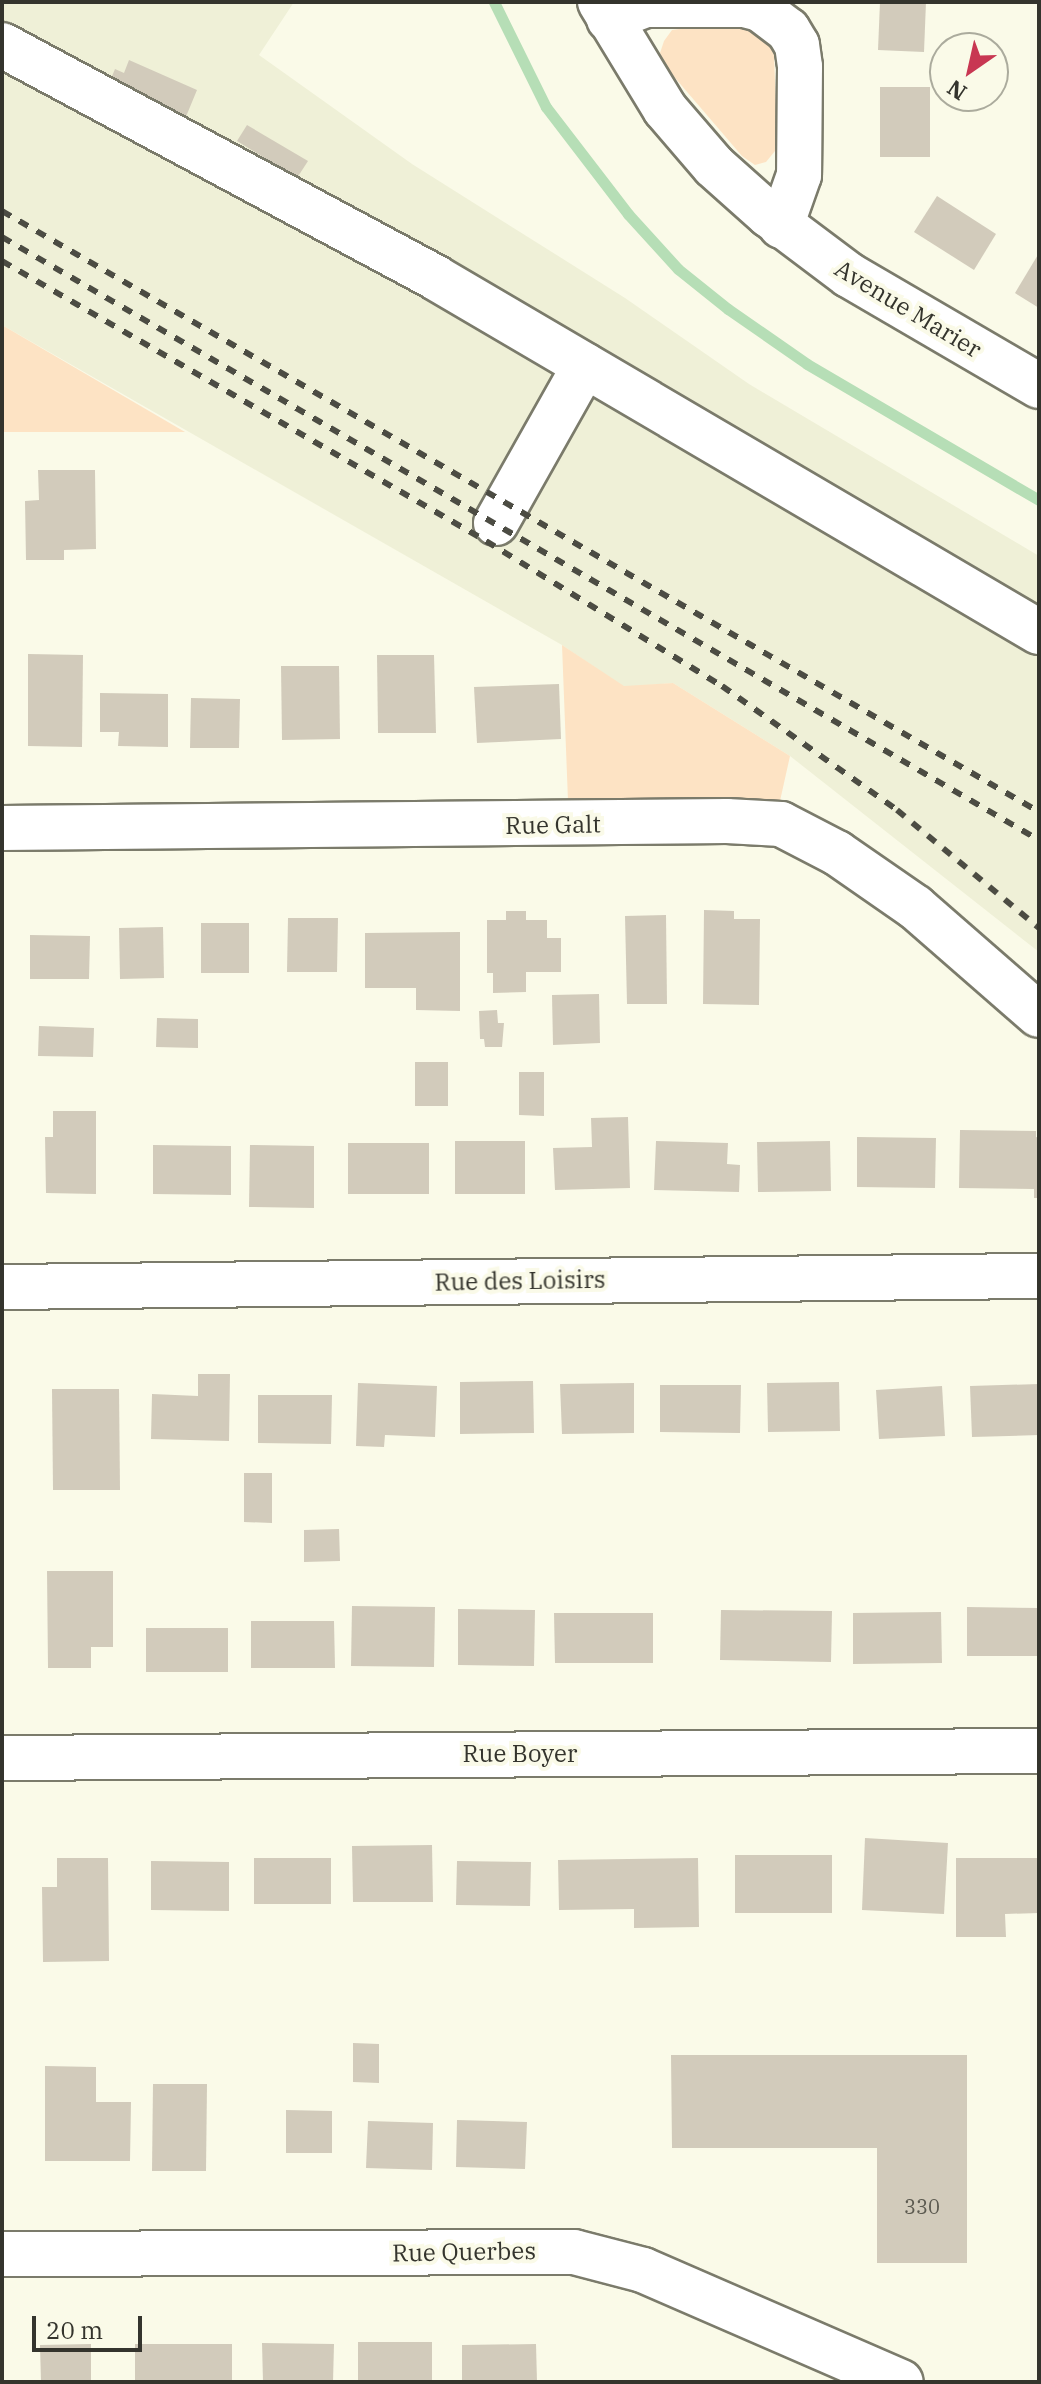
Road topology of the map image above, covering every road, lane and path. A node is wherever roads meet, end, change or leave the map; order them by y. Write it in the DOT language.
graph roads {
  1 [pos="604,10"];
  2 [pos="2,45"];
  3 [pos="781,226"];
  4 [pos="585,365"];
  5 [pos="1039,386"];
  6 [pos="496,523"];
  7 [pos="1039,632"];
  8 [pos="2,828"];
  9 [pos="1039,1015"];
  10 [pos="1039,1276"];
  11 [pos="2,1287"];
  12 [pos="1039,1751"];
  13 [pos="2,1758"];
  14 [pos="2,2254"];
  15 [pos="901,2382"];
  1 -- 3 [label="street, Avenue Marier"];
  1 -- 3 [label="street, Avenue Marier"];
  2 -- 4 [label="street"];
  3 -- 5 [label="street, Avenue Marier"];
  4 -- 6 [label="street"];
  4 -- 7 [label="street"];
  8 -- 9 [label="street, Rue Galt"];
  10 -- 11 [label="street, Rue des Loisirs"];
  12 -- 13 [label="street, Rue Boyer"];
  14 -- 15 [label="street, Rue Querbes"];
}
